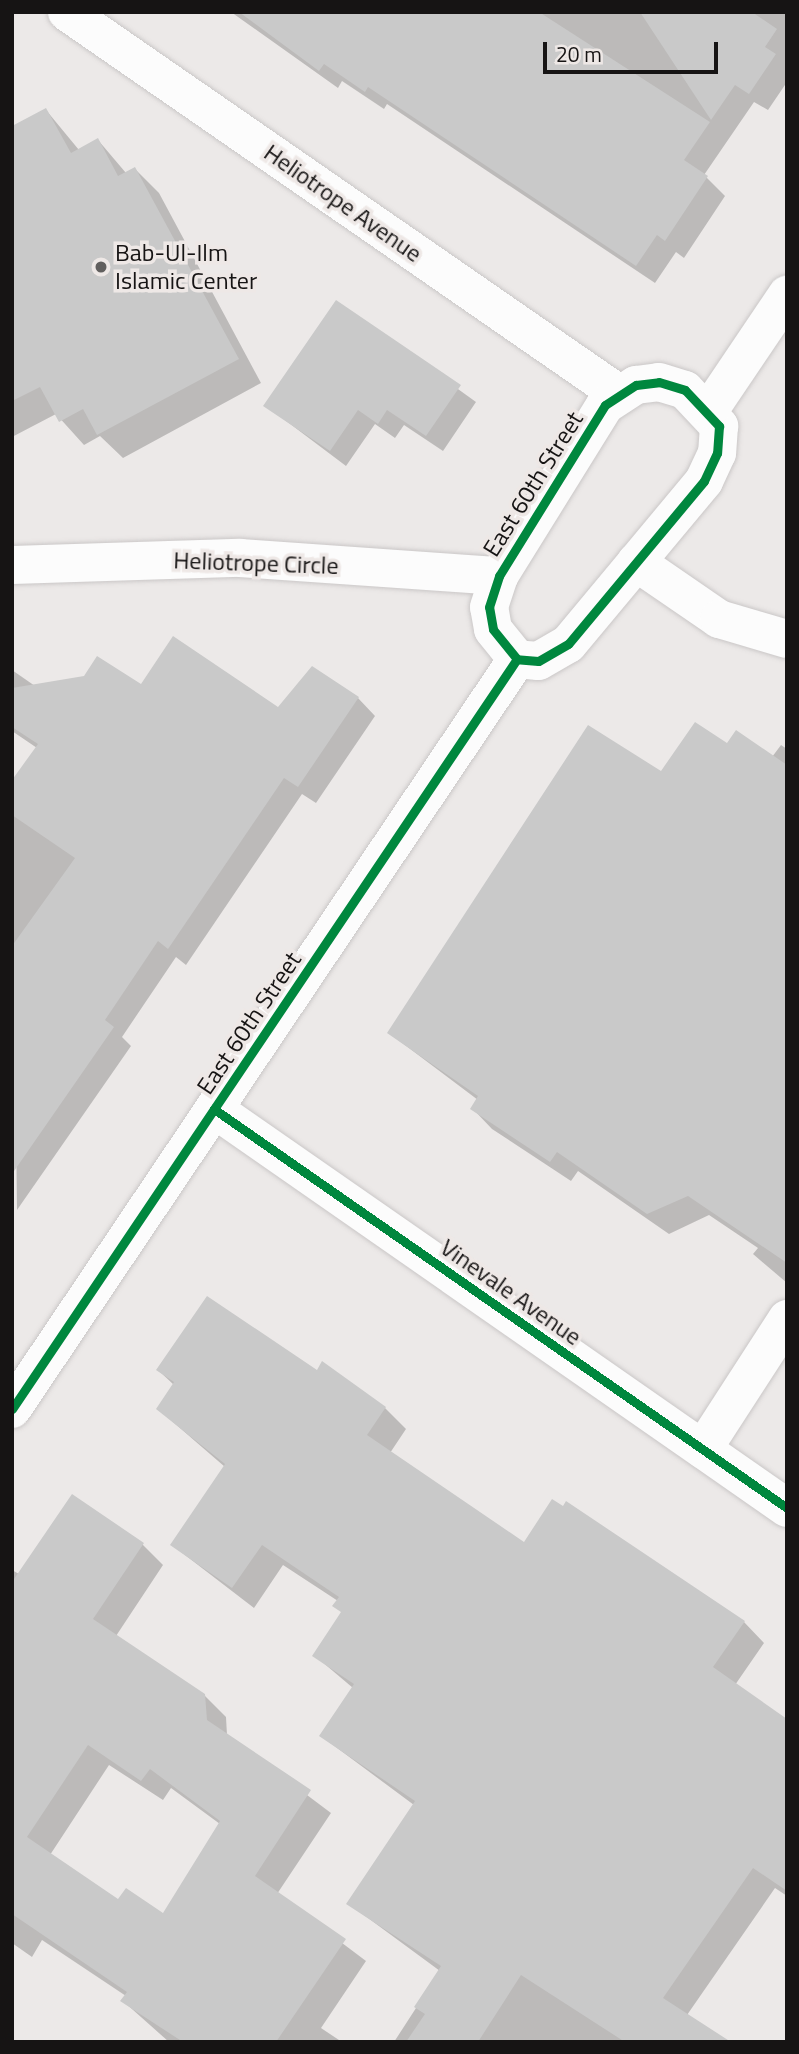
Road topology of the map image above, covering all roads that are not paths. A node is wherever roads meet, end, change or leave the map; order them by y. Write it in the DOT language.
graph roads {
  1 [pos="67,12"];
  2 [pos="787,295"];
  3 [pos="619,394"];
  4 [pos="710,410"];
  5 [pos="636,562"];
  6 [pos="12,565"];
  7 [pos="499,576"];
  8 [pos="787,639"];
  9 [pos="517,659"];
  10 [pos="214,1109"];
  11 [pos="787,1319"];
  12 [pos="12,1409"];
  13 [pos="703,1449"];
  14 [pos="787,1508"];
  1 -- 3 [label="street, Heliotrope Avenue"];
  2 -- 4 [label="street"];
  3 -- 4 [label="street"];
  3 -- 7 [label="street, East 60th Street"];
  4 -- 5 [label="street"];
  5 -- 8 [label="street"];
  5 -- 9 [label="street"];
  6 -- 7 [label="street, Heliotrope Circle"];
  7 -- 9 [label="street, East 60th Street"];
  9 -- 10 [label="street, East 60th Street"];
  10 -- 12 [label="street, East 60th Street"];
  10 -- 13 [label="street, Vinevale Avenue"];
  11 -- 13 [label="street"];
  13 -- 14 [label="street, Vinevale Avenue"];
}
